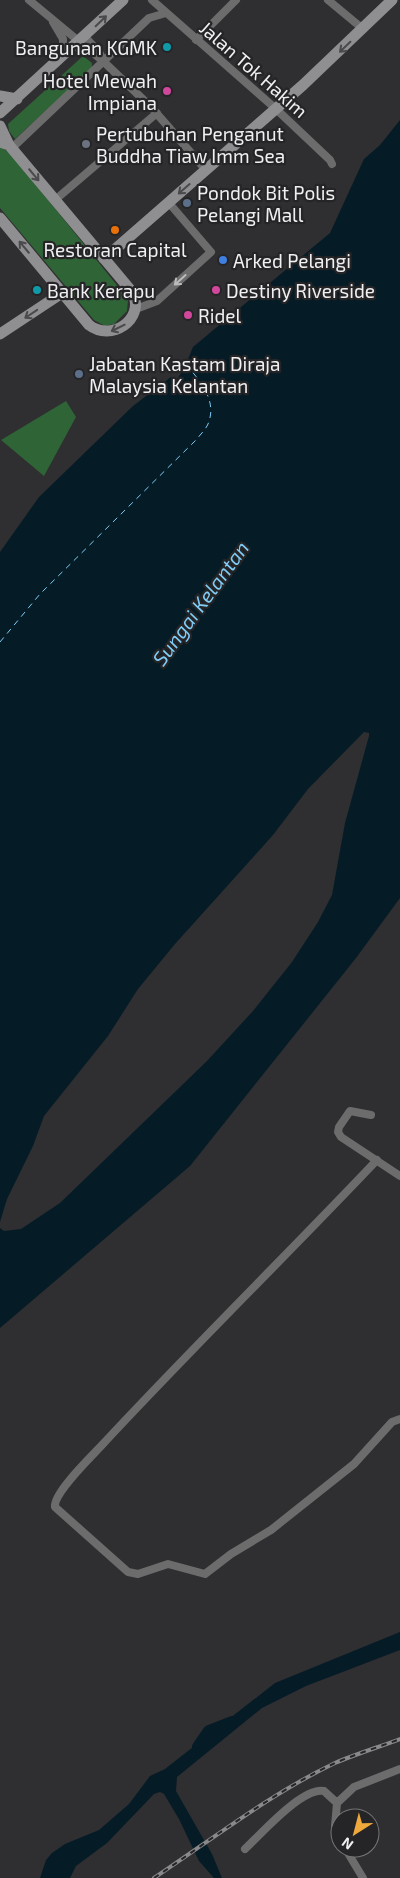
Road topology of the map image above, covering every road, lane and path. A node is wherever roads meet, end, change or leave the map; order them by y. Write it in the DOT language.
graph roads {
  1 [pos="29,0"];
  2 [pos="123,0"];
  3 [pos="152,0"];
  4 [pos="236,0"];
  5 [pos="328,0"];
  6 [pos="392,0"];
  7 [pos="166,13"];
  8 [pos="52,20"];
  9 [pos="363,29"];
  10 [pos="82,39"];
  11 [pos="196,40"];
  12 [pos="63,57"];
  13 [pos="104,62"];
  14 [pos="0,96"];
  15 [pos="17,99"];
  16 [pos="276,109"];
  17 [pos="0,113"];
  18 [pos="157,113"];
  19 [pos="0,126"];
  20 [pos="7,145"];
  21 [pos="332,164"];
  22 [pos="206,170"];
  23 [pos="55,200"];
  24 [pos="169,202"];
  25 [pos="0,218"];
  26 [pos="104,259"];
  27 [pos="62,293"];
  28 [pos="141,307"];
  29 [pos="0,334"];
  30 [pos="371,1115"];
  31 [pos="377,1160"];
  32 [pos="400,1176"];
  33 [pos="400,1419"];
  34 [pos="400,1768"];
  35 [pos="337,1803"];
  36 [pos="337,1808"];
  37 [pos="244,1849"];
  38 [pos="351,1858"];
  39 [pos="363,1878"];
  1 -- 8 [label="street"];
  10 -- 2 [label="main road, one-way"];
  3 -- 7 [label="street, Jalan Tok Hakim"];
  4 -- 11 [label="street"];
  5 -- 9 [label="street"];
  6 -- 9 [label="main road"];
  7 -- 11 [label="street, Jalan Tok Hakim"];
  7 -- 13 [label="street"];
  8 -- 10 [label="street"];
  8 -- 12 [label="street"];
  9 -- 16 [label="main road, one-way"];
  10 -- 12 [label="main road"];
  10 -- 13 [label="street"];
  11 -- 16 [label="street, Jalan Tok Hakim"];
  12 -- 15 [label="main road"];
  13 -- 18 [label="street"];
  13 -- 20 [label="street"];
  14 -- 15 [label="main road"];
  15 -- 17 [label="main road"];
  16 -- 21 [label="street, Jalan Tok Hakim"];
  16 -- 22 [label="main road"];
  18 -- 22 [label="street"];
  18 -- 23 [label="street"];
  19 -- 20 [label="main road"];
  20 -- 23 [label="main road, one-way"];
  22 -- 24 [label="main road, one-way"];
  23 -- 26 [label="main road"];
  24 -- 26 [label="main road"];
  24 -- 28 [label="street, one-way"];
  27 -- 25 [label="main road, one-way"];
  26 -- 28 [label="main road"];
  28 -- 27 [label="main road, one-way"];
  27 -- 29 [label="main road, one-way"];
  30 -- 31 [label="street"];
  31 -- 32 [label="street"];
  31 -- 33 [label="street"];
  34 -- 35 [label="street"];
  35 -- 36 [label="street"];
  35 -- 37 [label="street"];
  38 -- 39 [label="street"];
}
